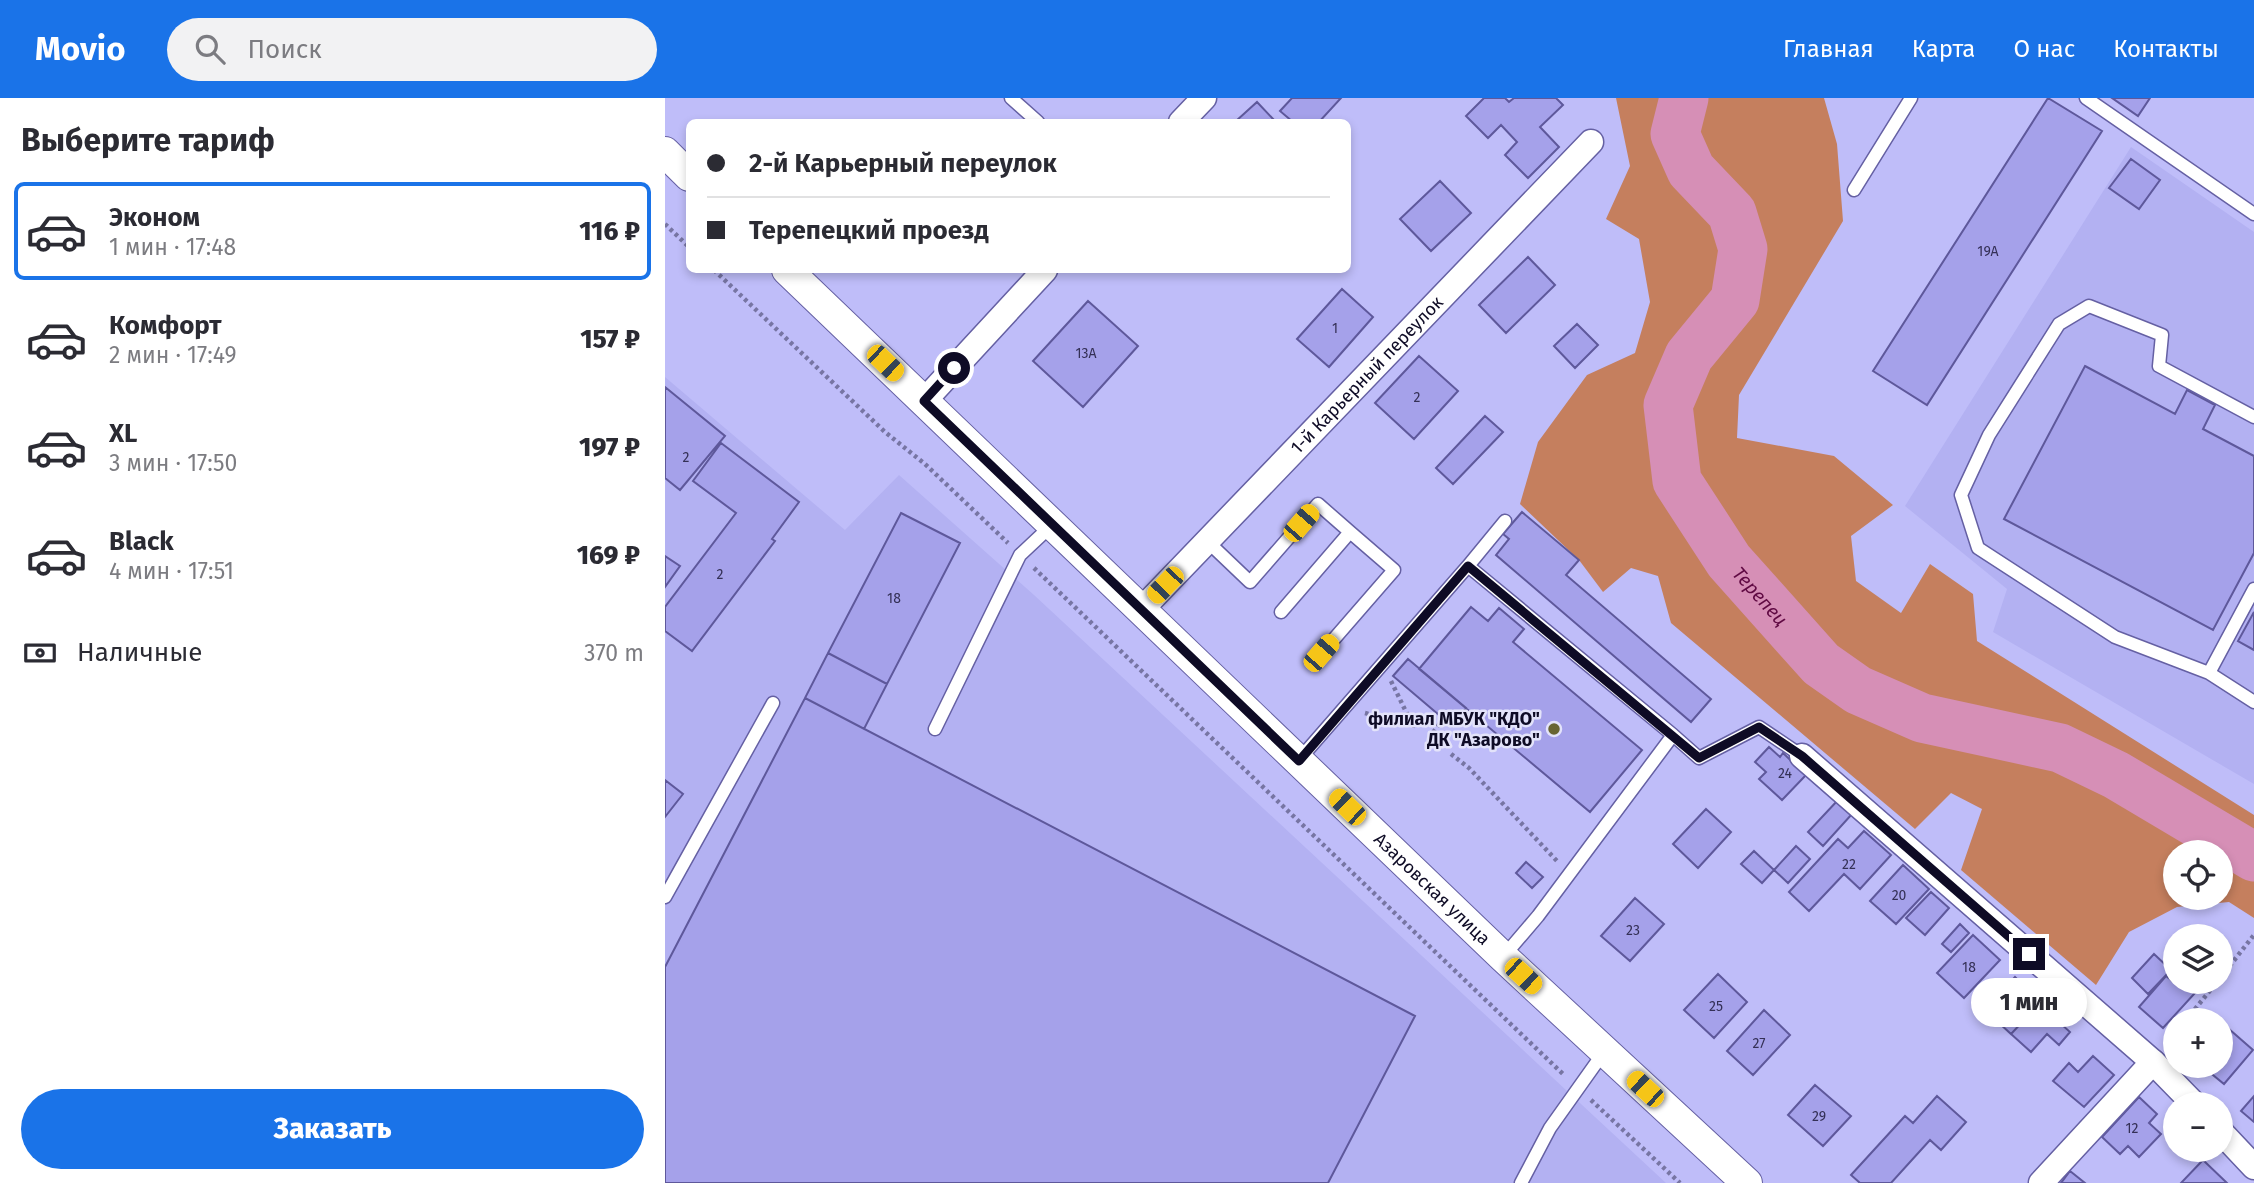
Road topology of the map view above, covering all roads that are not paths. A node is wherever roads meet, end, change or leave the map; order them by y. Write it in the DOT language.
graph roads {
  1 [pos="1011,98"];
  2 [pos="1204,98"];
  3 [pos="1911,98"];
  4 [pos="2086,98"];
  5 [pos="1035,119"];
  6 [pos="1184,119"];
  7 [pos="1591,142"];
  8 [pos="665,152"];
  9 [pos="686,173"];
  10 [pos="1854,190"];
  11 [pos="2254,214"];
  12 [pos="790,273"];
  13 [pos="1042,273"];
  14 [pos="924,401"];
  15 [pos="2254,417"];
  16 [pos="1505,521"];
  17 [pos="1053,524"];
  18 [pos="1350,532"];
  19 [pos="1207,541"];
  20 [pos="1468,566"];
  21 [pos="2254,589"];
  22 [pos="1142,610"];
  23 [pos="1281,612"];
  24 [pos="1321,653"];
  25 [pos="2209,673"];
  26 [pos="2254,702"];
  27 [pos="773,703"];
  28 [pos="935,729"];
  29 [pos="1673,735"];
  30 [pos="1802,756"];
  31 [pos="1299,761"];
  32 [pos="665,897"];
  33 [pos="1503,957"];
  34 [pos="1604,1051"];
  35 [pos="2153,1062"];
  36 [pos="2182,1092"];
  37 [pos="2233,1145"];
  38 [pos="2254,1167"];
  39 [pos="1521,1183"];
  40 [pos="1747,1183"];
  41 [pos="2041,1183"];
  1 -- 5 [label="lane"];
  2 -- 6 [label="street"];
  3 -- 10 [label="lane"];
  4 -- 11 [label="lane"];
  7 -- 19 [label="street, 1-й Карьерный переулок"];
  8 -- 9 [label="street"];
  12 -- 14 [label="street, Азаровская улица"];
  13 -- 14 [label="street"];
  14 -- 17 [label="street, Азаровская улица"];
  15 -- 25 [label="lane"];
  16 -- 20 [label="lane"];
  17 -- 22 [label="street, Азаровская улица"];
  17 -- 28 [label="lane"];
  18 -- 19 [label="lane"];
  18 -- 23 [label="lane"];
  18 -- 24 [label="lane"];
  19 -- 22 [label="street, 1-й Карьерный переулок"];
  20 -- 29 [label="lane"];
  20 -- 31 [label="lane"];
  21 -- 25 [label="lane"];
  22 -- 31 [label="street, Азаровская улица"];
  25 -- 26 [label="lane"];
  27 -- 32 [label="lane"];
  29 -- 30 [label="lane"];
  29 -- 33 [label="lane"];
  30 -- 35 [label="street"];
  31 -- 33 [label="street, Азаровская улица"];
  33 -- 34 [label="street, Азаровская улица"];
  34 -- 39 [label="lane"];
  34 -- 40 [label="street, Азаровская улица"];
  35 -- 36 [label="street"];
  35 -- 41 [label="street"];
  37 -- 38 [label="street"];
}
